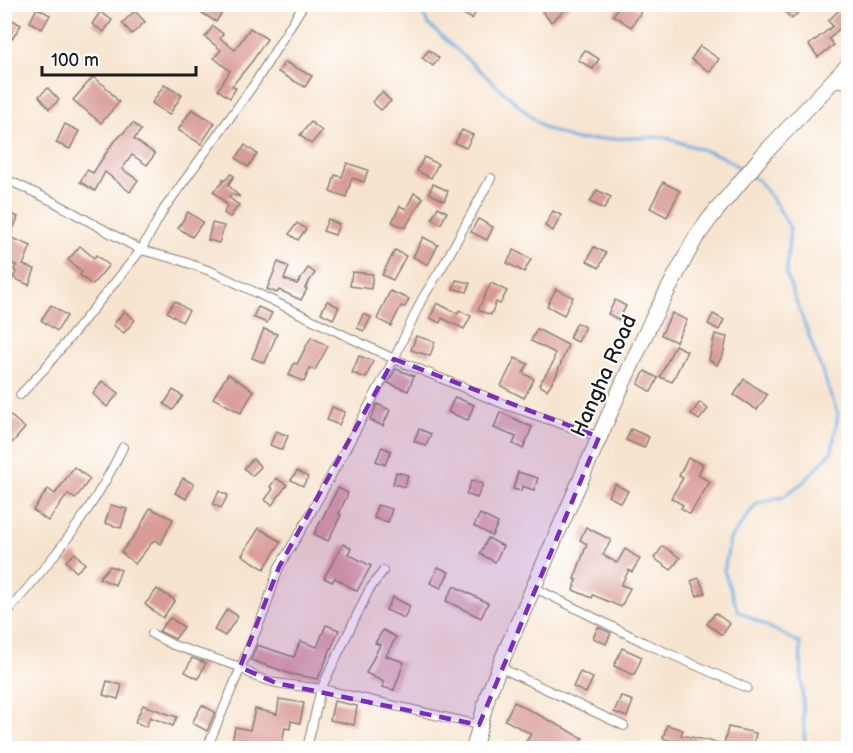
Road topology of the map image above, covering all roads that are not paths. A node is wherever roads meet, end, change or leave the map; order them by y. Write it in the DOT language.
graph roads {
  1 [pos="304,4"];
  2 [pos="849,65"];
  3 [pos="832,82"];
  4 [pos="849,84"];
  5 [pos="4,178"];
  6 [pos="491,178"];
  7 [pos="141,250"];
  8 [pos="394,359"];
  9 [pos="20,395"];
  10 [pos="599,437"];
  11 [pos="123,447"];
  12 [pos="383,572"];
  13 [pos="533,587"];
  14 [pos="4,616"];
  15 [pos="152,634"];
  16 [pos="240,667"];
  17 [pos="499,667"];
  18 [pos="747,688"];
  19 [pos="321,689"];
  20 [pos="479,725"];
  21 [pos="624,726"];
  22 [pos="207,748"];
  23 [pos="307,748"];
  24 [pos="474,748"];
  1 -- 7 [label="street"];
  2 -- 3 [label="highway, Hangha Road"];
  3 -- 4 [label="street"];
  3 -- 10 [label="highway, Hangha Road"];
  5 -- 7 [label="street"];
  6 -- 8 [label="street"];
  7 -- 8 [label="street"];
  7 -- 9 [label="street"];
  8 -- 10 [label="street"];
  8 -- 16 [label="street"];
  10 -- 13 [label="highway, Hangha Road"];
  11 -- 14 [label="street"];
  12 -- 19 [label="street"];
  13 -- 17 [label="highway, Hangha Road"];
  13 -- 18 [label="street"];
  15 -- 16 [label="street"];
  16 -- 19 [label="street"];
  16 -- 22 [label="street"];
  17 -- 20 [label="highway, Hangha Road"];
  17 -- 21 [label="street"];
  19 -- 20 [label="street"];
  19 -- 23 [label="street"];
  20 -- 24 [label="highway, Hangha Road"];
}
